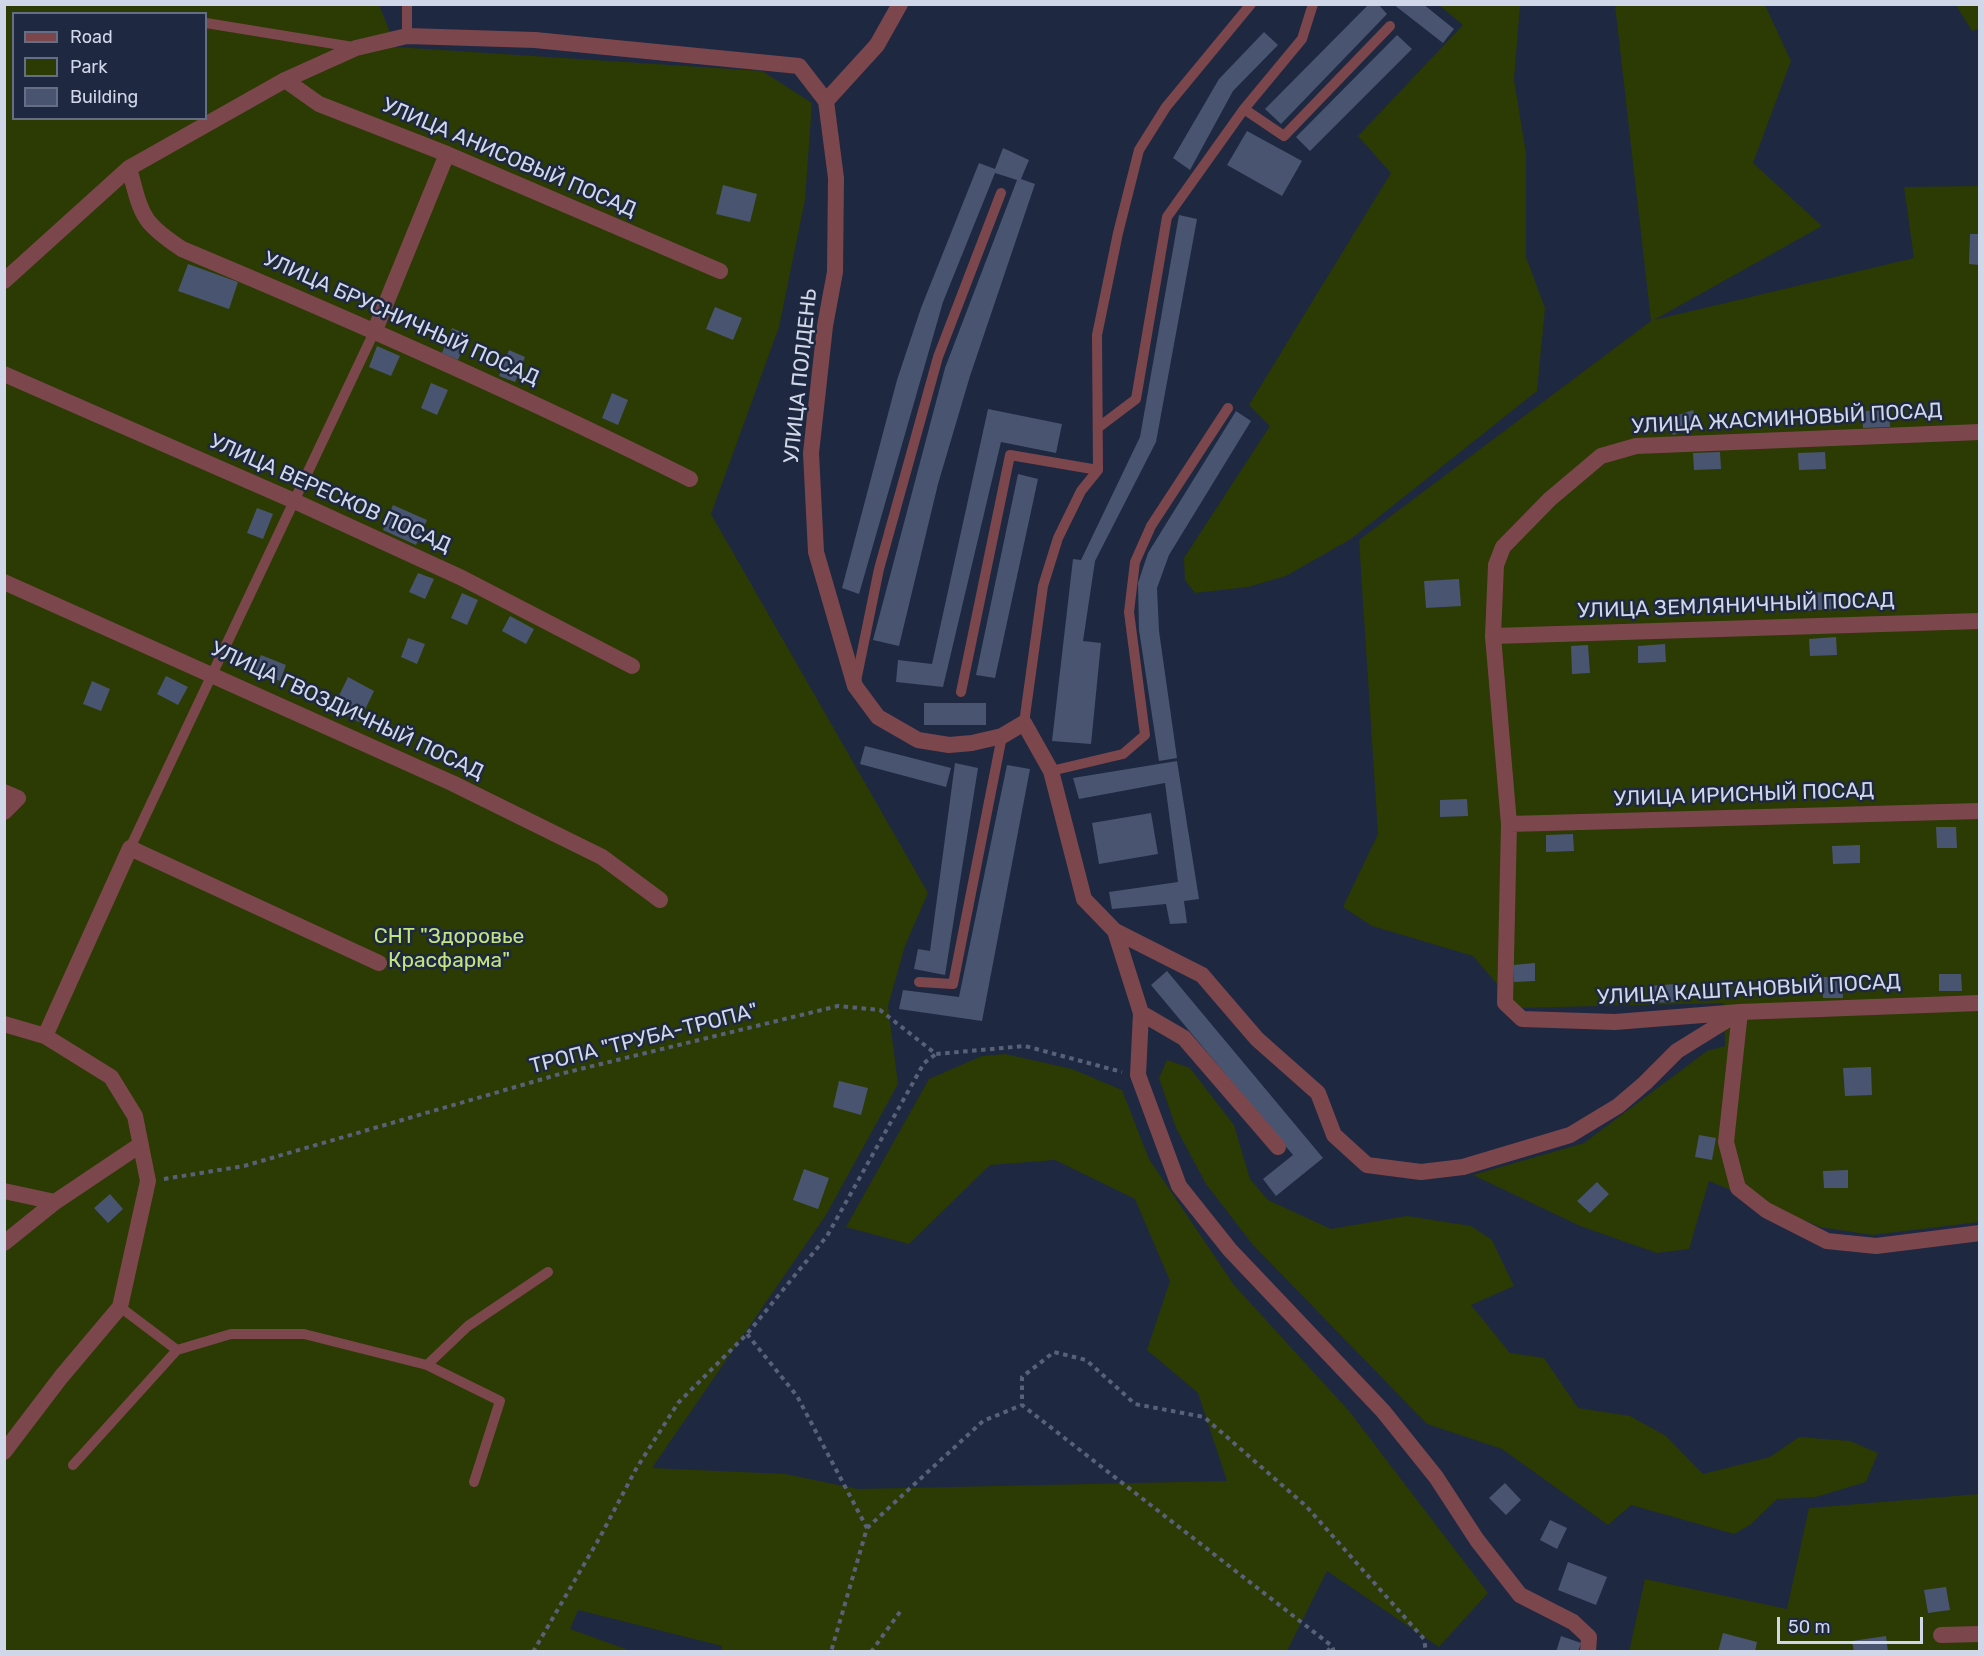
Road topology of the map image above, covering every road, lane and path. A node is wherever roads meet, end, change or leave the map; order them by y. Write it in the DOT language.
graph roads {
  1 [pos="407,4"];
  2 [pos="900,4"];
  3 [pos="1251,4"];
  4 [pos="1313,4"];
  5 [pos="207,23"];
  6 [pos="1390,26"];
  7 [pos="407,36"];
  8 [pos="356,48"];
  9 [pos="285,80"];
  10 [pos="826,101"];
  11 [pos="1244,109"];
  12 [pos="447,154"];
  13 [pos="129,168"];
  14 [pos="1001,193"];
  15 [pos="720,271"];
  16 [pos="4,281"];
  17 [pos="375,330"];
  18 [pos="4,374"];
  19 [pos="1228,408"];
  20 [pos="1099,427"];
  21 [pos="1980,432"];
  22 [pos="1098,470"];
  23 [pos="690,479"];
  24 [pos="292,500"];
  25 [pos="4,582"];
  26 [pos="1980,621"];
  27 [pos="1493,636"];
  28 [pos="632,666"];
  29 [pos="212,674"];
  30 [pos="855,686"];
  31 [pos="961,692"];
  32 [pos="1024,723"];
  33 [pos="1002,736"];
  34 [pos="1051,771"];
  35 [pos="4,792"];
  36 [pos="1980,811"];
  37 [pos="4,812"];
  38 [pos="1509,824"];
  39 [pos="130,848"];
  40 [pos="660,900"];
  41 [pos="1115,931"];
  42 [pos="379,963"];
  43 [pos="919,982"];
  44 [pos="1980,1002"];
  45 [pos="1740,1012"];
  46 [pos="1141,1013"];
  47 [pos="1522,1019"];
  48 [pos="4,1024"];
  49 [pos="45,1036"];
  50 [pos="936,1054"];
  51 [pos="1138,1075"];
  52 [pos="140,1145"];
  53 [pos="1278,1147"];
  54 [pos="148,1181"];
  55 [pos="4,1191"];
  56 [pos="55,1202"];
  57 [pos="1980,1233"];
  58 [pos="4,1243"];
  59 [pos="548,1272"];
  60 [pos="120,1307"];
  61 [pos="747,1334"];
  62 [pos="177,1350"];
  63 [pos="427,1365"];
  64 [pos="1022,1406"];
  65 [pos="4,1452"];
  66 [pos="73,1465"];
  67 [pos="474,1482"];
  68 [pos="867,1528"];
  69 [pos="902,1609"];
  70 [pos="1980,1634"];
  71 [pos="1941,1635"];
  72 [pos="1332,1646"];
  73 [pos="533,1652"];
  74 [pos="831,1652"];
  75 [pos="871,1652"];
  76 [pos="1327,1652"];
  77 [pos="1334,1652"];
  78 [pos="1426,1652"];
  79 [pos="1588,1652"];
  1 -- 7 [label="lane"];
  2 -- 10 [label="street"];
  3 -- 20 [label="lane"];
  4 -- 11 [label="lane"];
  5 -- 8 [label="lane"];
  6 -- 11 [label="lane"];
  7 -- 8 [label="street"];
  7 -- 10 [label="street"];
  8 -- 9 [label="street"];
  9 -- 12 [label="street, УЛИЦА АНИСОВЫЙ ПОСАД"];
  9 -- 13 [label="street"];
  10 -- 30 [label="street, УЛИЦА ПОЛДЕНЬ"];
  11 -- 20 [label="lane"];
  12 -- 15 [label="street, УЛИЦА АНИСОВЫЙ ПОСАД"];
  12 -- 17 [label="street"];
  13 -- 16 [label="street"];
  13 -- 17 [label="street, УЛИЦА БРУСНИЧНЫЙ ПОСАД"];
  14 -- 30 [label="lane"];
  17 -- 23 [label="street, УЛИЦА БРУСНИЧНЫЙ ПОСАД"];
  17 -- 24 [label="lane"];
  18 -- 24 [label="street, УЛИЦА ВЕРЕСКОВ ПОСАД"];
  19 -- 34 [label="lane"];
  20 -- 22 [label="lane"];
  21 -- 27 [label="street, УЛИЦА ЖАСМИНОВЫЙ ПОСАД"];
  22 -- 31 [label="lane"];
  22 -- 32 [label="lane"];
  24 -- 28 [label="street, УЛИЦА ВЕРЕСКОВ ПОСАД"];
  24 -- 29 [label="lane"];
  25 -- 29 [label="street, УЛИЦА ГВОЗДИЧНЫЙ ПОСАД"];
  26 -- 27 [label="street, УЛИЦА ЗЕМЛЯНИЧНЫЙ ПОСАД"];
  27 -- 38 [label="street, УЛИЦА ЖАСМИНОВЫЙ ПОСАД"];
  29 -- 39 [label="lane"];
  29 -- 40 [label="street, УЛИЦА ГВОЗДИЧНЫЙ ПОСАД"];
  30 -- 33 [label="street, УЛИЦА ПОЛДЕНЬ"];
  32 -- 33 [label="street, УЛИЦА ПОЛДЕНЬ"];
  32 -- 34 [label="street"];
  33 -- 43 [label="lane"];
  34 -- 41 [label="street"];
  35 -- 37 [label="street"];
  36 -- 38 [label="street, УЛИЦА ИРИСНЫЙ ПОСАД"];
  38 -- 47 [label="street, УЛИЦА ЖАСМИНОВЫЙ ПОСАД"];
  39 -- 42 [label="street"];
  39 -- 49 [label="street"];
  41 -- 45 [label="street"];
  41 -- 46 [label="street"];
  44 -- 45 [label="street, УЛИЦА КАШТАНОВЫЙ ПОСАД"];
  45 -- 47 [label="street, УЛИЦА КАШТАНОВЫЙ ПОСАД"];
  45 -- 57 [label="street"];
  46 -- 51 [label="street"];
  46 -- 53 [label="street"];
  48 -- 49 [label="street"];
  49 -- 52 [label="street"];
  50 -- 51 [label="path"];
  50 -- 54 [label="path, ТРОПА \"ТРУБА-ТРОПА\""];
  50 -- 61 [label="path"];
  51 -- 79 [label="street"];
  52 -- 54 [label="street"];
  52 -- 56 [label="street"];
  54 -- 60 [label="street"];
  55 -- 56 [label="street"];
  56 -- 58 [label="street"];
  59 -- 63 [label="lane"];
  60 -- 62 [label="lane"];
  60 -- 65 [label="street"];
  61 -- 68 [label="path"];
  61 -- 73 [label="path"];
  62 -- 63 [label="lane"];
  62 -- 66 [label="lane"];
  63 -- 67 [label="lane"];
  64 -- 68 [label="path"];
  64 -- 72 [label="path"];
  64 -- 78 [label="path"];
  68 -- 74 [label="path"];
  69 -- 75 [label="path"];
  70 -- 71 [label="street"];
  72 -- 76 [label="path"];
  72 -- 77 [label="path"];
}
